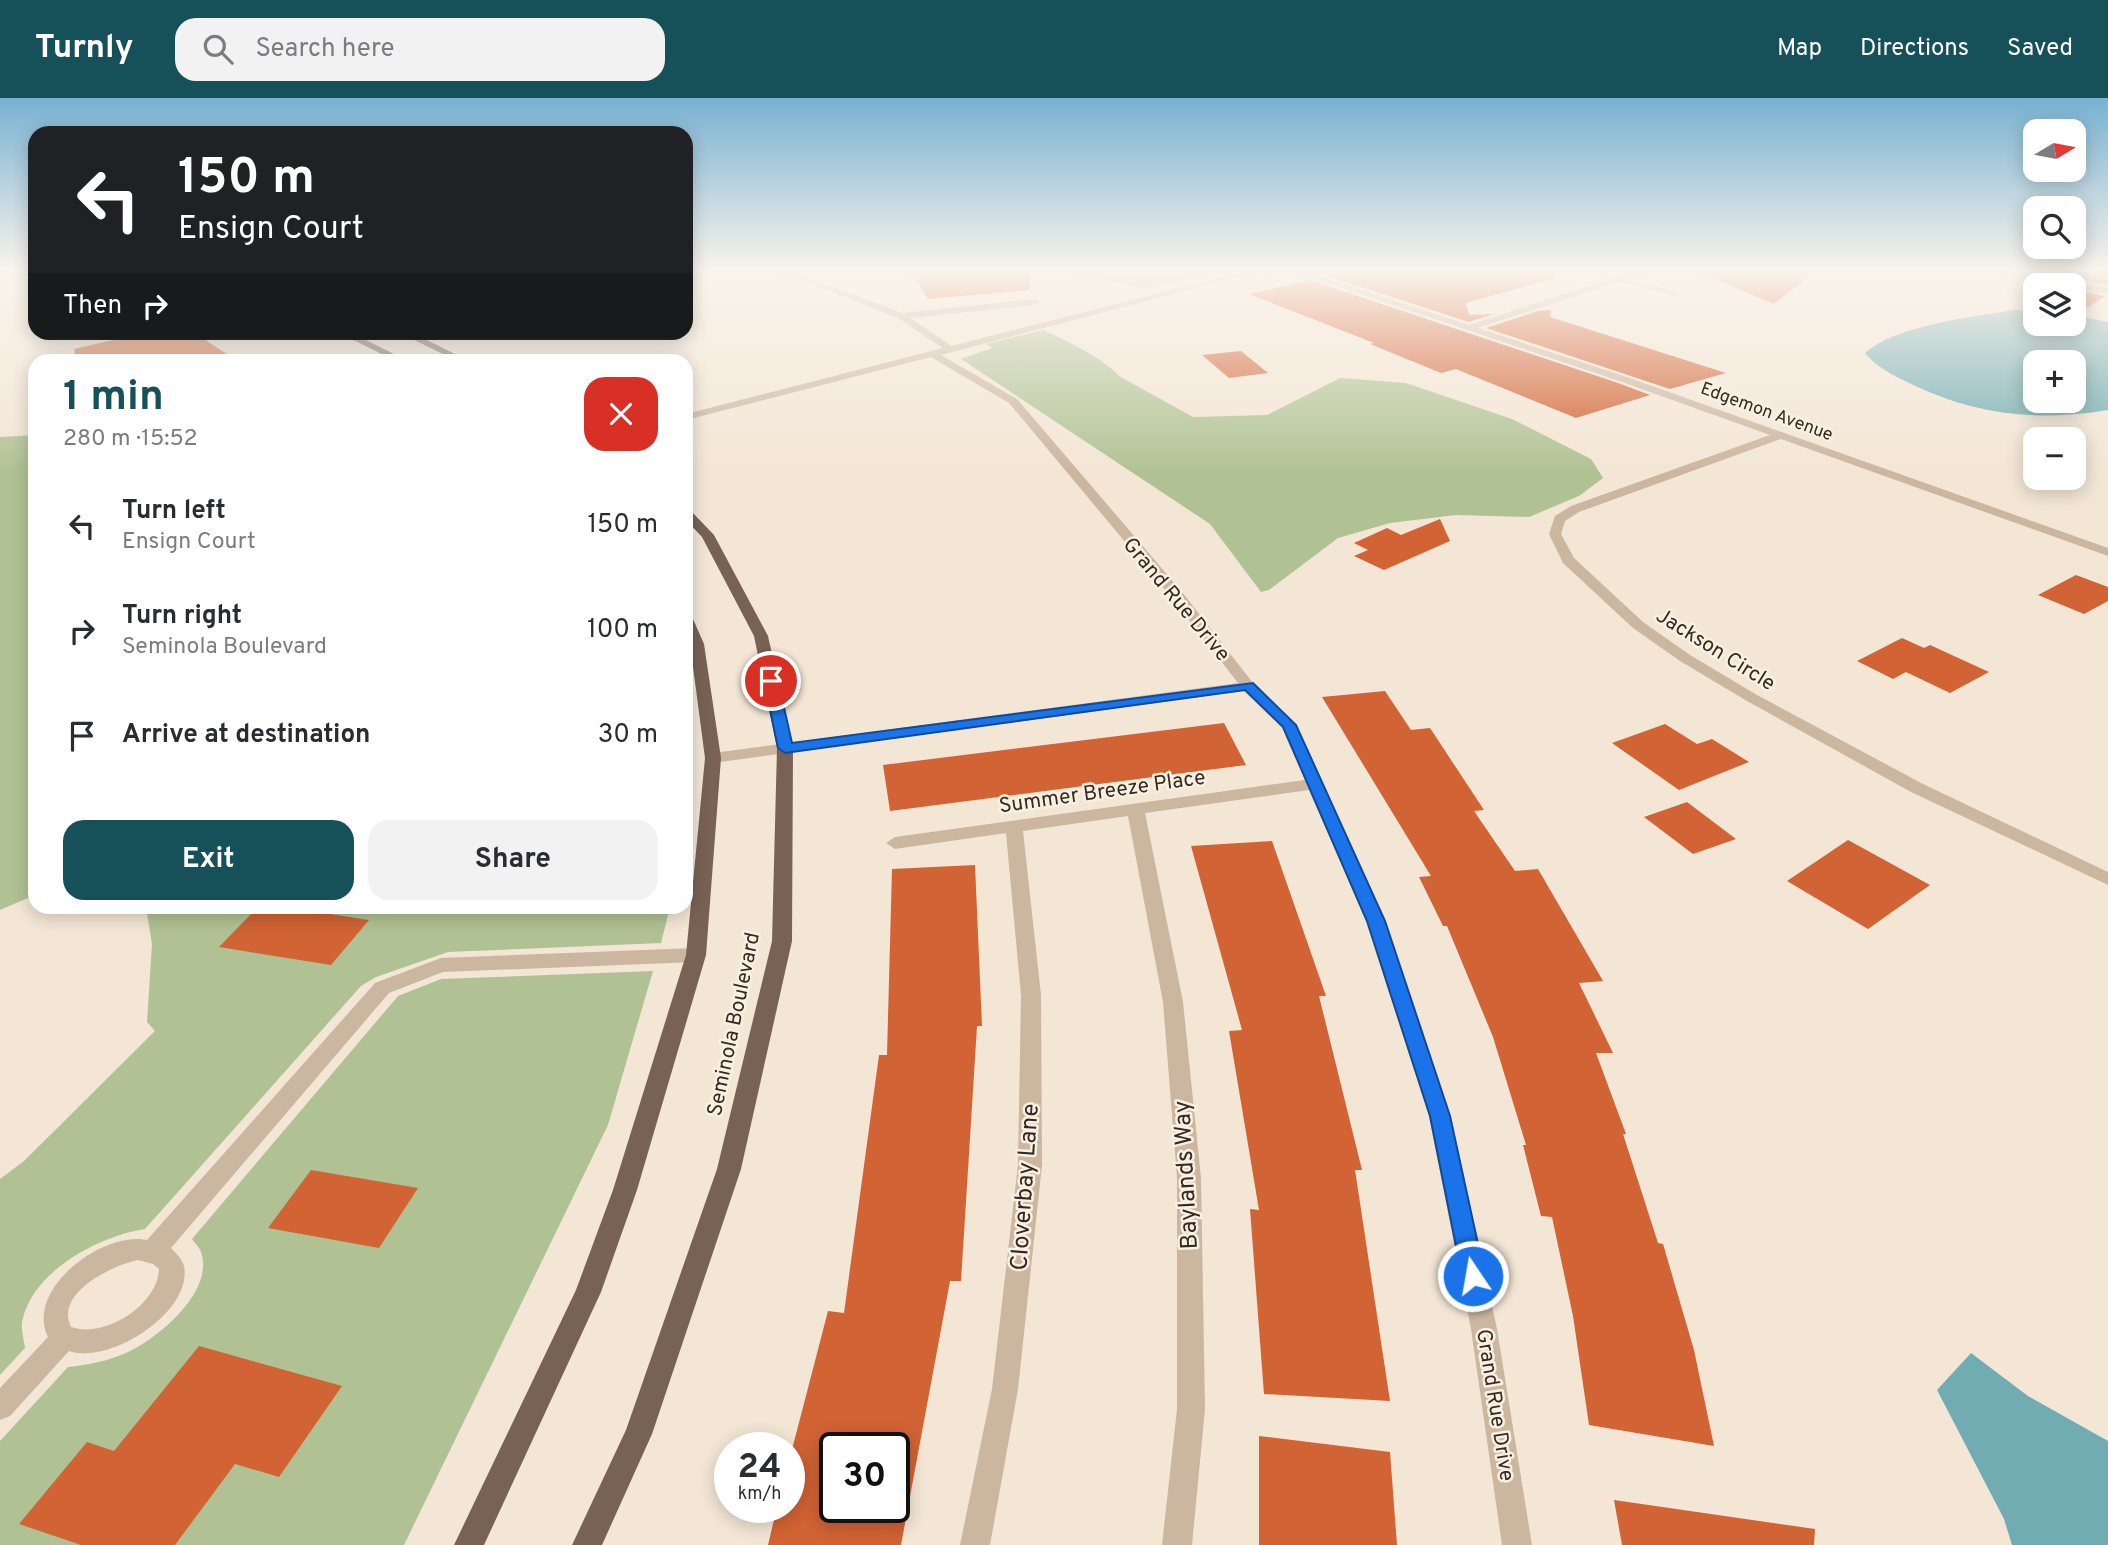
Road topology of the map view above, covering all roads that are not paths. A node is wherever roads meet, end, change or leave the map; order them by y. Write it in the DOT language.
graph roads {
  1 [pos="933,338"];
  2 [pos="995,338"];
  3 [pos="1497,338"];
  4 [pos="358,340"];
  5 [pos="419,340"];
  6 [pos="950,349"];
  7 [pos="388,354"];
  8 [pos="449,354"];
  9 [pos="932,354"];
  10 [pos="693,415"];
  11 [pos="1782,435"];
  12 [pos="693,520"];
  13 [pos="2108,552"];
  14 [pos="693,636"];
  15 [pos="1248,686"];
  16 [pos="785,748"];
  17 [pos="713,758"];
  18 [pos="1316,784"];
  19 [pos="1135,809"];
  20 [pos="1014,826"];
  21 [pos="895,843"];
  22 [pos="2108,879"];
  23 [pos="696,955"];
  24 [pos="154,1250"];
  25 [pos="64,1338"];
  26 [pos="0,1407"];
  27 [pos="470,1545"];
  28 [pos="587,1545"];
  29 [pos="975,1545"];
  30 [pos="1177,1545"];
  31 [pos="1517,1545"];
  1 -- 6 [label="street"];
  2 -- 6 [label="street"];
  3 -- 11 [label="street, Edgemon Avenue"];
  4 -- 7 [label="main road"];
  5 -- 8 [label="main road"];
  6 -- 9 [label="street"];
  9 -- 10 [label="street"];
  9 -- 15 [label="street, Grand Rue Drive"];
  11 -- 13 [label="street, Edgemon Avenue"];
  11 -- 22 [label="street, Jackson Circle"];
  12 -- 16 [label="main road, Seminola Boulevard"];
  14 -- 17 [label="main road"];
  15 -- 16 [label="street"];
  15 -- 18 [label="street, Grand Rue Drive"];
  16 -- 17 [label="street"];
  16 -- 28 [label="main road, Seminola Boulevard"];
  17 -- 23 [label="main road"];
  18 -- 19 [label="street, Summer Breeze Place"];
  18 -- 31 [label="street, Grand Rue Drive"];
  19 -- 20 [label="street, Summer Breeze Place"];
  19 -- 30 [label="street, Baylands Way"];
  20 -- 21 [label="street, Summer Breeze Place"];
  20 -- 29 [label="street, Cloverbay Lane"];
  23 -- 24 [label="street"];
  23 -- 27 [label="main road"];
  24 -- 25 [label="street"];
  24 -- 25 [label="street"];
  25 -- 26 [label="street"];
}
